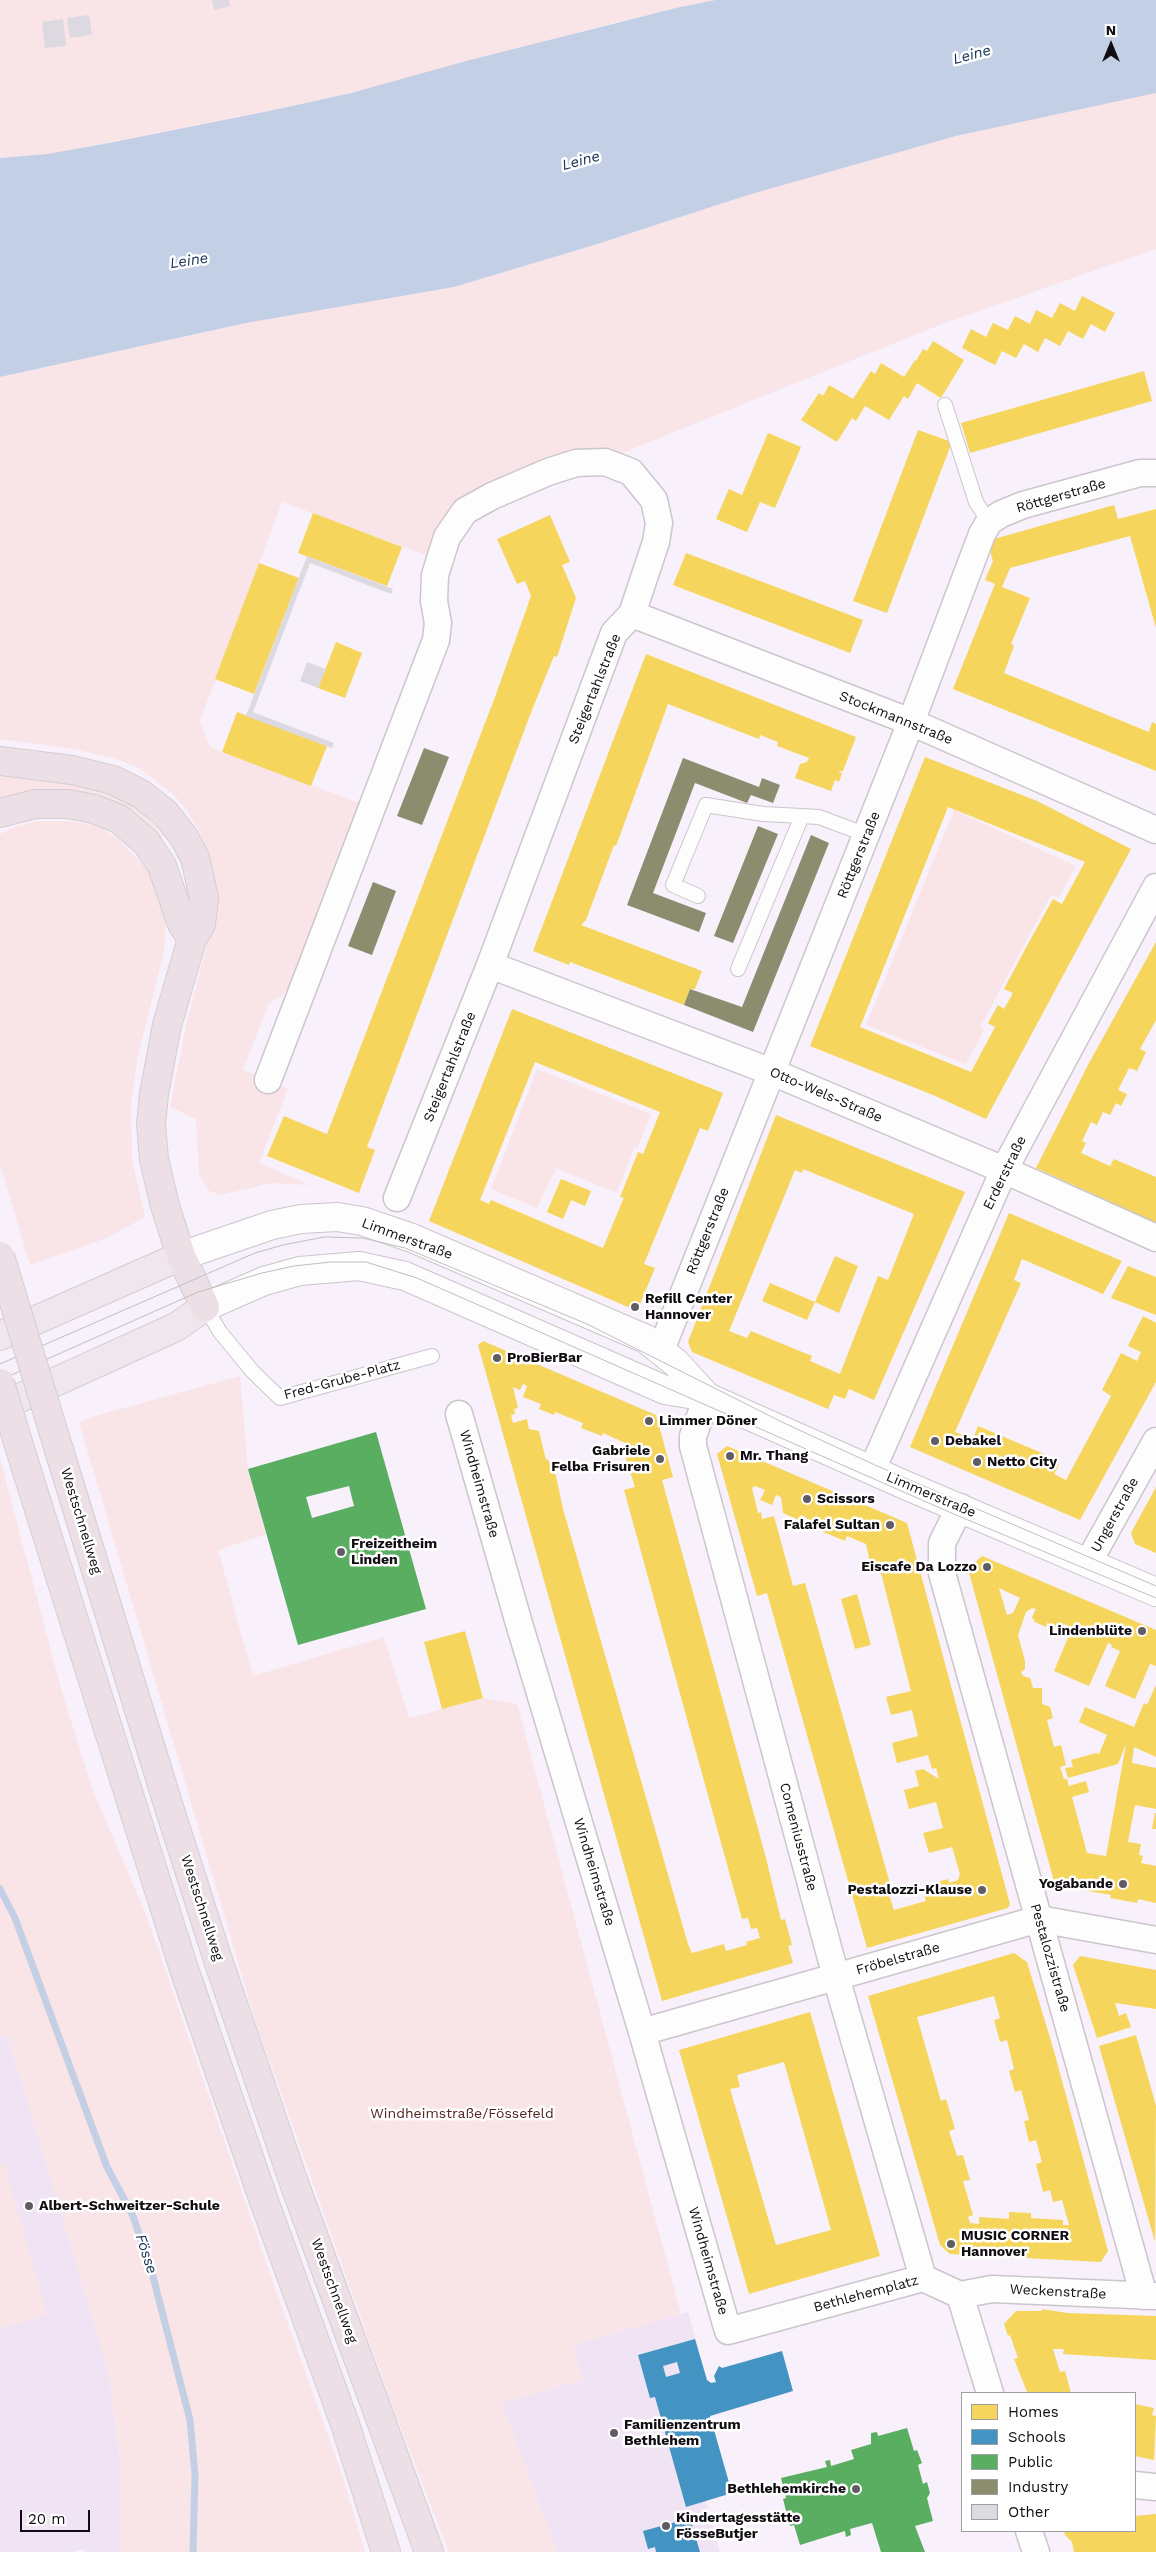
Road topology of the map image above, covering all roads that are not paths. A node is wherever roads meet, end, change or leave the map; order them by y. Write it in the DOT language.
graph roads {
  1 [pos="945,404"];
  2 [pos="1156,473"];
  3 [pos="989,522"];
  4 [pos="632,614"];
  5 [pos="911,722"];
  6 [pos="0,761"];
  7 [pos="0,813"];
  8 [pos="802,816"];
  9 [pos="1156,830"];
  10 [pos="867,835"];
  11 [pos="1156,887"];
  12 [pos="698,896"];
  13 [pos="192,939"];
  14 [pos="490,965"];
  15 [pos="738,970"];
  16 [pos="772,1072"];
  17 [pos="268,1080"];
  18 [pos="1004,1170"];
  19 [pos="397,1198"];
  20 [pos="1156,1238"];
  21 [pos="0,1256"];
  22 [pos="181,1256"];
  23 [pos="205,1307"];
  24 [pos="0,1336"];
  25 [pos="661,1350"];
  26 [pos="432,1356"];
  27 [pos="0,1383"];
  28 [pos="708,1396"];
  29 [pos="0,1407"];
  30 [pos="459,1414"];
  31 [pos="1156,1441"];
  32 [pos="872,1470"];
  33 [pos="960,1508"];
  34 [pos="1088,1563"];
  35 [pos="1156,1592"];
  36 [pos="1039,1919"];
  37 [pos="1156,1940"];
  38 [pos="836,1977"];
  39 [pos="642,2032"];
  40 [pos="923,2278"];
  41 [pos="960,2295"];
  42 [pos="1150,2296"];
  43 [pos="728,2331"];
  44 [pos="990,2392"];
  45 [pos="1136,2485"];
  46 [pos="1156,2486"];
  47 [pos="1030,2532"];
  48 [pos="386,2552"];
  49 [pos="429,2552"];
  50 [pos="1036,2552"];
  1 -- 3 [label="lane"];
  2 -- 3 [label="street, Röttgerstraße"];
  3 -- 5 [label="street, Röttgerstraße"];
  4 -- 5 [label="street, Stockmannstraße"];
  4 -- 14 [label="street, Steigertahlstraße"];
  4 -- 17 [label="street, Steigertahlstraße"];
  5 -- 9 [label="street, Stockmannstraße"];
  5 -- 10 [label="street, Röttgerstraße"];
  6 -- 13 [label="highway"];
  7 -- 13 [label="highway"];
  8 -- 10 [label="lane"];
  8 -- 12 [label="lane"];
  8 -- 15 [label="lane"];
  10 -- 16 [label="street, Röttgerstraße"];
  11 -- 18 [label="street, Erderstraße"];
  13 -- 22 [label="highway"];
  14 -- 16 [label="street, Otto-Wels-Straße"];
  14 -- 19 [label="street, Steigertahlstraße"];
  16 -- 18 [label="street, Otto-Wels-Straße"];
  16 -- 25 [label="street, Röttgerstraße"];
  18 -- 20 [label="street, Otto-Wels-Straße"];
  18 -- 32 [label="street, Erderstraße"];
  21 -- 49 [label="highway, Westschnellweg, bridge"];
  22 -- 23 [label="highway"];
  22 -- 24 [label="main road, Limmerstraße"];
  22 -- 25 [label="street, Limmerstraße"];
  23 -- 26 [label="lane, Fred-Grube-Platz"];
  23 -- 28 [label="street, Limmerstraße"];
  23 -- 29 [label="main road, Limmerstraße"];
  25 -- 28 [label="street, Limmerstraße"];
  27 -- 48 [label="highway, bridge"];
  28 -- 32 [label="street, Limmerstraße"];
  28 -- 38 [label="street, Comeniusstraße"];
  30 -- 39 [label="street, Windheimstraße"];
  31 -- 34 [label="street, Ungerstraße"];
  32 -- 33 [label="street, Limmerstraße"];
  33 -- 34 [label="street, Limmerstraße"];
  33 -- 36 [label="street, Pestalozzistraße"];
  34 -- 35 [label="street, Limmerstraße"];
  36 -- 37 [label="street, Fröbelstraße"];
  36 -- 38 [label="street, Fröbelstraße"];
  36 -- 42 [label="street, Pestalozzistraße"];
  38 -- 39 [label="street, Fröbelstraße"];
  38 -- 40 [label="street, Comeniusstraße"];
  39 -- 43 [label="street, Windheimstraße"];
  40 -- 41 [label="street, Bethlehemplatz"];
  40 -- 43 [label="street, Bethlehemplatz"];
  41 -- 42 [label="street, Weckenstraße"];
  41 -- 44 [label="street"];
  45 -- 46 [label="street"];
  47 -- 50 [label="street"];
}
